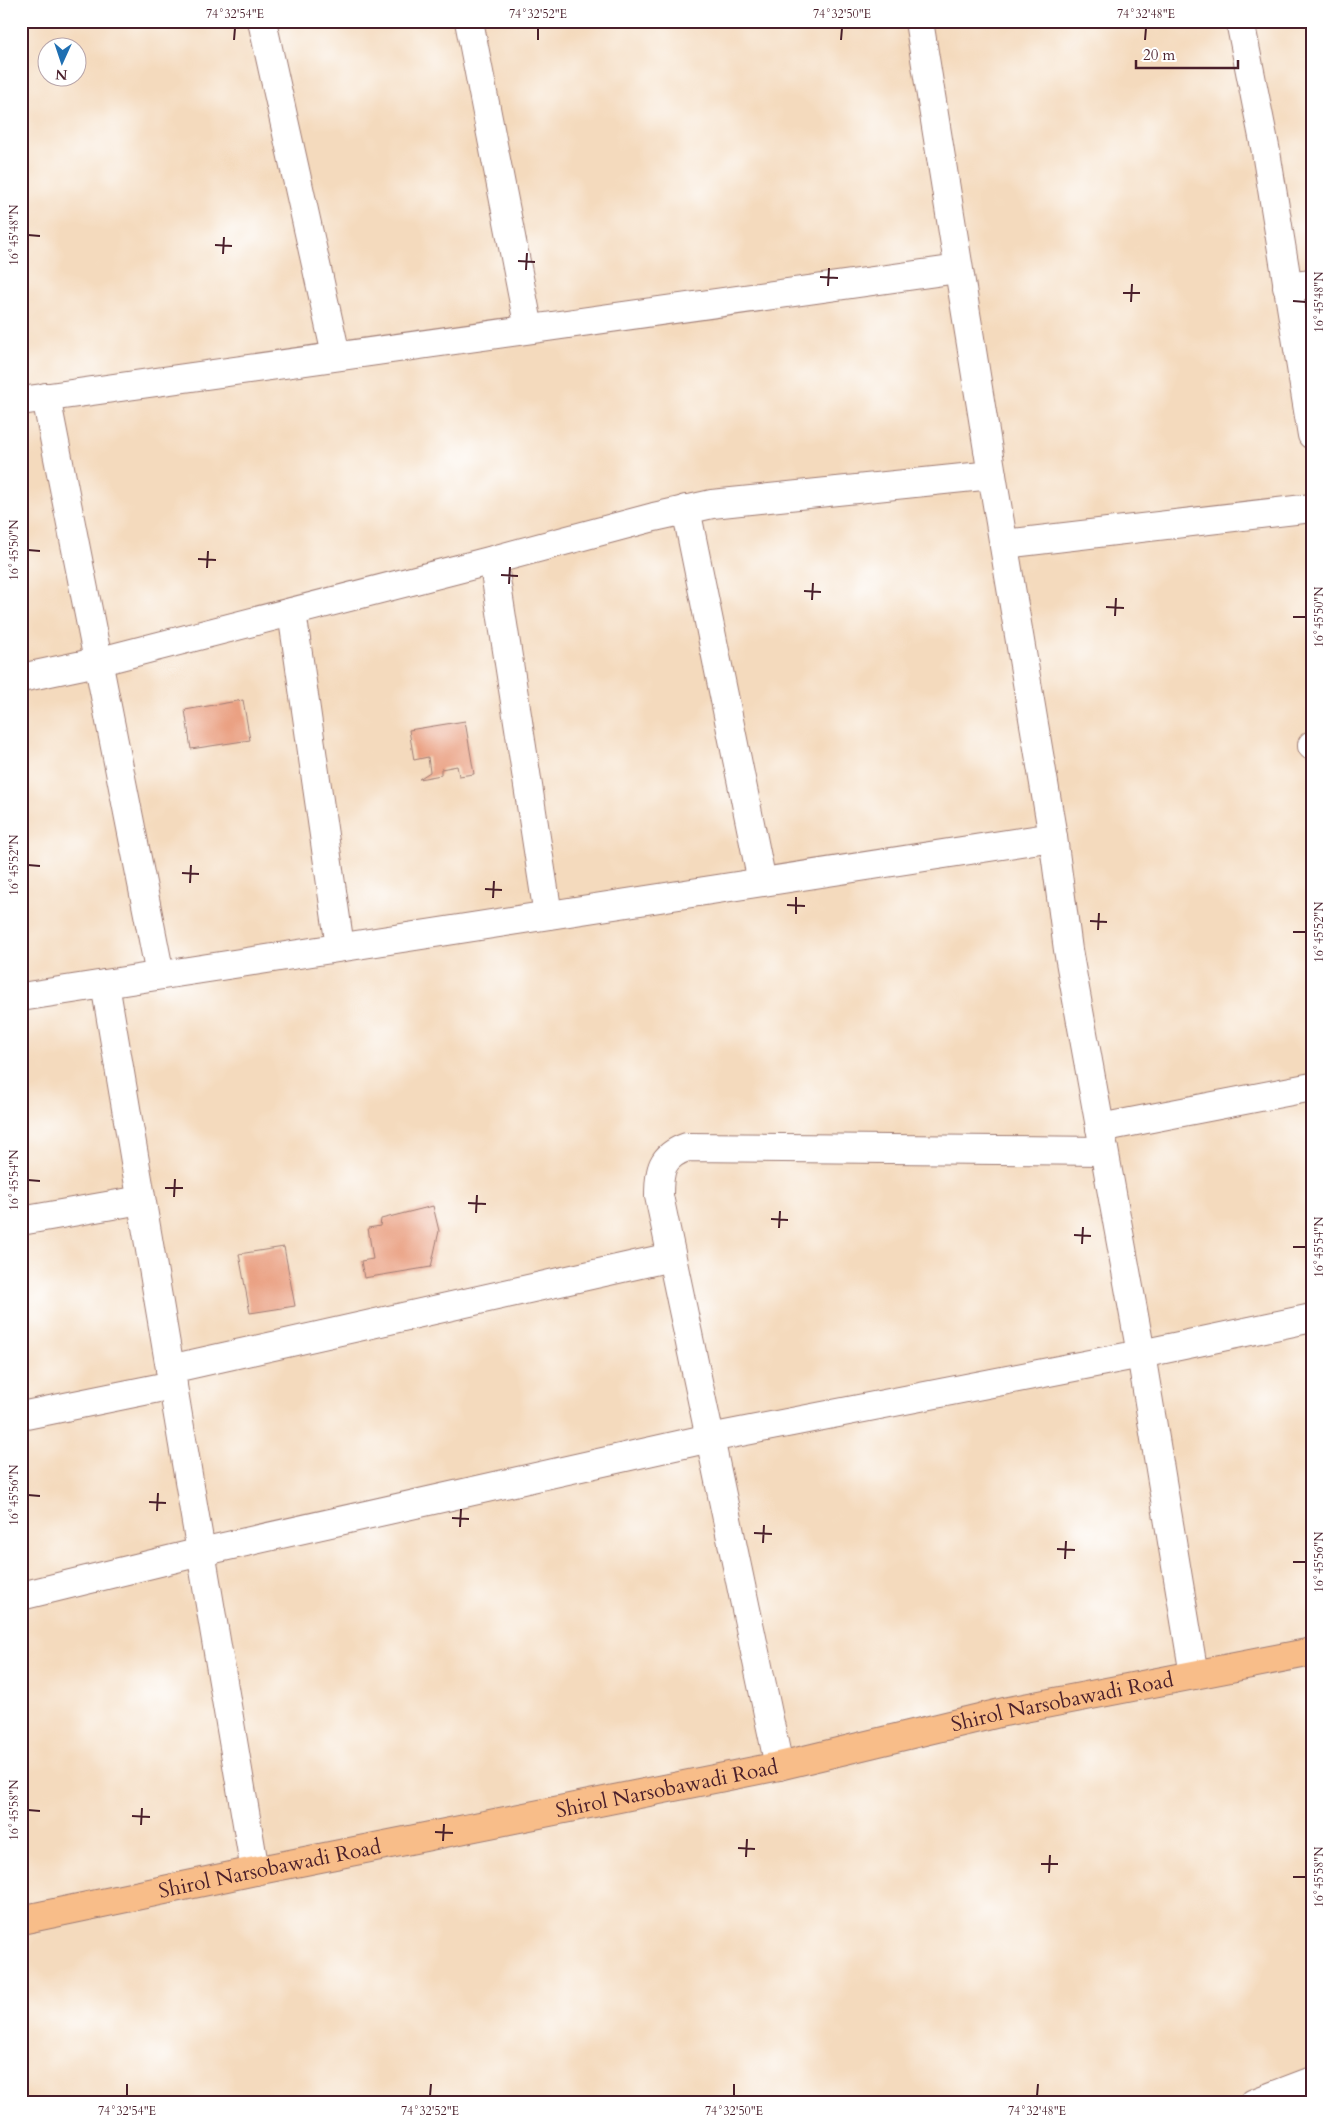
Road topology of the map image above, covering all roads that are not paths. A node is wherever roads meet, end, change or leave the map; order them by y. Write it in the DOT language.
graph roads {
  1 [pos="262,21"];
  2 [pos="469,21"];
  3 [pos="919,21"];
  4 [pos="1240,21"];
  5 [pos="958,269"];
  6 [pos="1300,286"];
  7 [pos="529,329"];
  8 [pos="336,356"];
  9 [pos="34,399"];
  10 [pos="1312,435"];
  11 [pos="992,476"];
  12 [pos="1312,508"];
  13 [pos="686,509"];
  14 [pos="1004,544"];
  15 [pos="493,560"];
  16 [pos="292,612"];
  17 [pos="98,662"];
  18 [pos="21,678"];
  19 [pos="1053,836"];
  20 [pos="762,882"];
  21 [pos="548,915"];
  22 [pos="340,947"];
  23 [pos="160,975"];
  24 [pos="105,984"];
  25 [pos="21,997"];
  26 [pos="1312,1087"];
  27 [pos="1102,1139"];
  28 [pos="142,1200"];
  29 [pos="21,1221"];
  30 [pos="671,1257"];
  31 [pos="1312,1318"];
  32 [pos="1141,1354"];
  33 [pos="172,1377"];
  34 [pos="21,1416"];
  35 [pos="710,1438"];
  36 [pos="201,1552"];
  37 [pos="21,1596"];
  38 [pos="1312,1652"];
  39 [pos="1194,1675"];
  40 [pos="779,1766"];
  41 [pos="255,1870"];
  42 [pos="21,1920"];
  43 [pos="1312,2081"];
  44 [pos="1254,2103"];
  1 -- 8 [label="street"];
  2 -- 7 [label="street"];
  3 -- 5 [label="street"];
  4 -- 6 [label="street"];
  5 -- 7 [label="street"];
  5 -- 11 [label="street"];
  6 -- 10 [label="street"];
  7 -- 8 [label="street"];
  8 -- 9 [label="street"];
  9 -- 17 [label="street"];
  11 -- 13 [label="street"];
  11 -- 14 [label="street"];
  12 -- 14 [label="street"];
  13 -- 15 [label="street"];
  13 -- 20 [label="street"];
  14 -- 19 [label="street"];
  15 -- 16 [label="street"];
  15 -- 21 [label="street"];
  16 -- 17 [label="street"];
  16 -- 22 [label="street"];
  17 -- 18 [label="street"];
  17 -- 23 [label="street"];
  19 -- 20 [label="street"];
  19 -- 27 [label="street"];
  20 -- 21 [label="street"];
  21 -- 22 [label="street"];
  22 -- 23 [label="street"];
  23 -- 24 [label="street"];
  24 -- 25 [label="street"];
  24 -- 28 [label="street"];
  26 -- 27 [label="street"];
  27 -- 30 [label="street"];
  27 -- 32 [label="street"];
  28 -- 29 [label="street"];
  28 -- 33 [label="street"];
  30 -- 33 [label="street"];
  30 -- 35 [label="street"];
  31 -- 32 [label="street"];
  32 -- 35 [label="street"];
  32 -- 39 [label="street"];
  33 -- 34 [label="street"];
  33 -- 36 [label="street"];
  35 -- 36 [label="street"];
  35 -- 40 [label="street"];
  36 -- 37 [label="street"];
  36 -- 41 [label="street"];
  38 -- 39 [label="main road, Shirol Narsobawadi Road"];
  39 -- 40 [label="main road, Shirol Narsobawadi Road"];
  40 -- 41 [label="main road, Shirol Narsobawadi Road"];
  41 -- 42 [label="main road, Shirol Narsobawadi Road"];
  43 -- 44 [label="street"];
}
